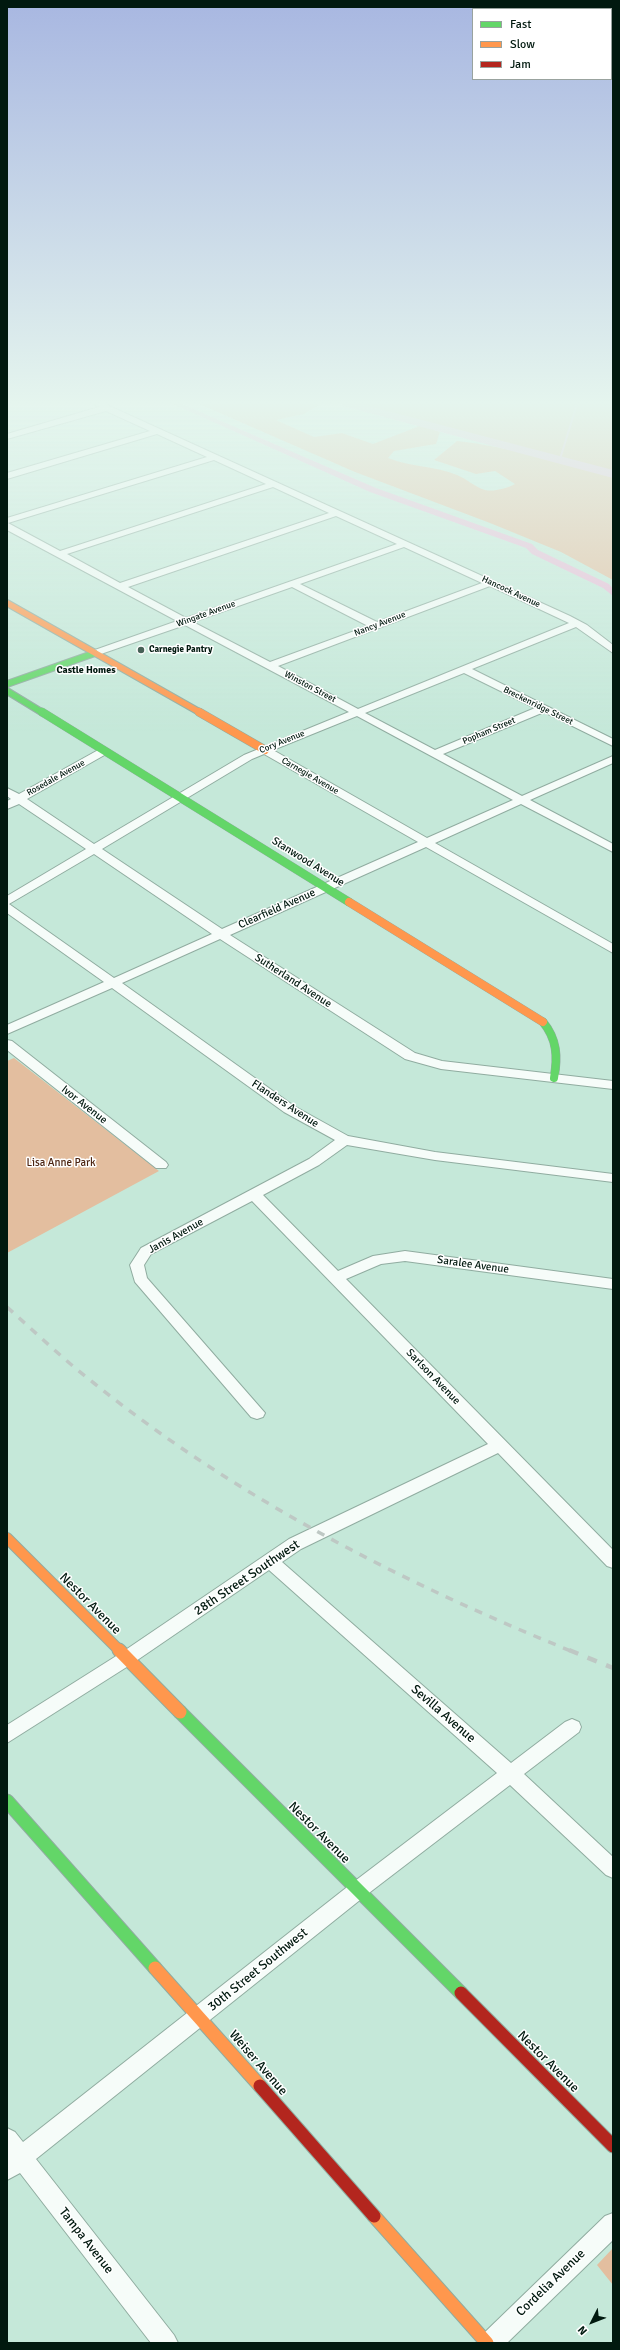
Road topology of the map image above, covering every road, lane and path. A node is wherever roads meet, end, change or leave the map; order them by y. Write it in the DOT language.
graph roads {
  1 [pos="31,514"];
  2 [pos="183,514"];
  3 [pos="335,514"];
  4 [pos="338,514"];
  5 [pos="7,521"];
  6 [pos="7,526"];
  7 [pos="404,544"];
  8 [pos="60,554"];
  9 [pos="292,583"];
  10 [pos="490,583"];
  11 [pos="120,586"];
  12 [pos="7,602"];
  13 [pos="186,621"];
  14 [pos="577,624"];
  15 [pos="376,626"];
  16 [pos="613,650"];
  17 [pos="95,653"];
  18 [pos="270,666"];
  19 [pos="464,669"];
  20 [pos="7,684"];
  21 [pos="7,691"];
  22 [pos="543,709"];
  23 [pos="357,712"];
  24 [pos="613,743"];
  25 [pos="265,750"];
  26 [pos="104,751"];
  27 [pos="435,754"];
  28 [pos="613,759"];
  29 [pos="7,791"];
  30 [pos="179,797"];
  31 [pos="19,799"];
  32 [pos="521,800"];
  33 [pos="7,806"];
  34 [pos="427,842"];
  35 [pos="95,849"];
  36 [pos="613,849"];
  37 [pos="326,887"];
  38 [pos="7,901"];
  39 [pos="7,907"];
  40 [pos="221,934"];
  41 [pos="613,949"];
  42 [pos="112,983"];
  43 [pos="7,1030"];
  44 [pos="7,1044"];
  45 [pos="554,1078"];
  46 [pos="613,1085"];
  47 [pos="344,1140"];
  48 [pos="161,1165"];
  49 [pos="613,1178"];
  50 [pos="253,1193"];
  51 [pos="337,1277"];
  52 [pos="613,1284"];
  53 [pos="257,1413"];
  54 [pos="500,1445"];
  55 [pos="7,1538"];
  56 [pos="270,1561"];
  57 [pos="613,1561"];
  58 [pos="127,1658"];
  59 [pos="572,1727"];
  60 [pos="7,1735"];
  61 [pos="510,1772"];
  62 [pos="7,1801"];
  63 [pos="613,1869"];
  64 [pos="358,1890"];
  65 [pos="200,2017"];
  66 [pos="7,2139"];
  67 [pos="613,2146"];
  68 [pos="14,2163"];
  69 [pos="613,2224"];
  70 [pos="166,2343"];
  71 [pos="488,2343"];
  1 -- 5 [label="street"];
  2 -- 8 [label="street"];
  3 -- 11 [label="street"];
  4 -- 7 [label="street, Hancock Avenue"];
  6 -- 8 [label="street, Winston Street"];
  7 -- 9 [label="street, Wingate Avenue"];
  7 -- 10 [label="street, Hancock Avenue"];
  8 -- 11 [label="street, Winston Street"];
  9 -- 13 [label="street, Wingate Avenue"];
  9 -- 15 [label="street"];
  10 -- 14 [label="street, Hancock Avenue"];
  10 -- 15 [label="street, Nancy Avenue"];
  11 -- 13 [label="street, Winston Street"];
  12 -- 17 [label="street, Carnegie Avenue"];
  13 -- 17 [label="street, Wingate Avenue"];
  13 -- 18 [label="street, Winston Street"];
  14 -- 16 [label="street, Hancock Avenue"];
  14 -- 19 [label="street, Cory Avenue"];
  15 -- 18 [label="street, Nancy Avenue"];
  17 -- 20 [label="street, Wingate Avenue"];
  17 -- 25 [label="street, Carnegie Avenue"];
  18 -- 23 [label="street, Winston Street"];
  19 -- 22 [label="street, Breckenridge Street"];
  19 -- 23 [label="street, Cory Avenue"];
  21 -- 26 [label="street, Stanwood Avenue"];
  22 -- 24 [label="street, Breckenridge Street"];
  22 -- 27 [label="street, Popham Street"];
  23 -- 25 [label="street, Cory Avenue"];
  23 -- 27 [label="street, Winston Street"];
  25 -- 30 [label="street, Cory Avenue"];
  25 -- 34 [label="street, Carnegie Avenue"];
  26 -- 30 [label="street, Stanwood Avenue"];
  26 -- 31 [label="street, Rosedale Avenue"];
  27 -- 32 [label="street, Winston Street"];
  28 -- 32 [label="street, Clearfield Avenue"];
  29 -- 31 [label="street, Sutherland Avenue"];
  30 -- 35 [label="street, Cory Avenue"];
  30 -- 37 [label="street, Stanwood Avenue"];
  31 -- 33 [label="street, Rosedale Avenue"];
  31 -- 35 [label="street, Sutherland Avenue"];
  32 -- 34 [label="street, Clearfield Avenue"];
  32 -- 36 [label="street, Winston Street"];
  34 -- 37 [label="street, Clearfield Avenue"];
  34 -- 41 [label="street, Carnegie Avenue"];
  35 -- 38 [label="street, Cory Avenue"];
  35 -- 40 [label="street, Sutherland Avenue"];
  37 -- 40 [label="street, Clearfield Avenue"];
  37 -- 45 [label="street, Stanwood Avenue"];
  39 -- 42 [label="street, Flanders Avenue"];
  40 -- 42 [label="street, Clearfield Avenue"];
  40 -- 45 [label="street, Sutherland Avenue"];
  42 -- 43 [label="street, Clearfield Avenue"];
  42 -- 47 [label="street, Flanders Avenue"];
  44 -- 48 [label="street, Ivor Avenue"];
  45 -- 46 [label="street, Sutherland Avenue"];
  47 -- 49 [label="street, Flanders Avenue"];
  47 -- 50 [label="street, Janis Avenue"];
  50 -- 51 [label="street, Sarlson Avenue"];
  50 -- 53 [label="street, Janis Avenue"];
  51 -- 52 [label="street, Saralee Avenue"];
  51 -- 54 [label="street, Sarlson Avenue"];
  54 -- 56 [label="street, 28th Street Southwest"];
  54 -- 57 [label="street, Sarlson Avenue"];
  55 -- 58 [label="street, Nestor Avenue"];
  56 -- 58 [label="street, 28th Street Southwest"];
  56 -- 61 [label="street, Sevilla Avenue"];
  58 -- 60 [label="street, 28th Street Southwest"];
  58 -- 64 [label="street, Nestor Avenue"];
  59 -- 61 [label="street, 30th Street Southwest"];
  61 -- 63 [label="street, Sevilla Avenue"];
  61 -- 64 [label="street, 30th Street Southwest"];
  62 -- 65 [label="street, Weiser Avenue"];
  64 -- 65 [label="street, 30th Street Southwest"];
  64 -- 67 [label="street, Nestor Avenue"];
  65 -- 68 [label="street, 30th Street Southwest"];
  65 -- 71 [label="street, Weiser Avenue"];
  66 -- 68 [label="street, Tampa Avenue"];
  68 -- 70 [label="street, Tampa Avenue"];
  69 -- 71 [label="street, Cordelia Avenue"];
}
